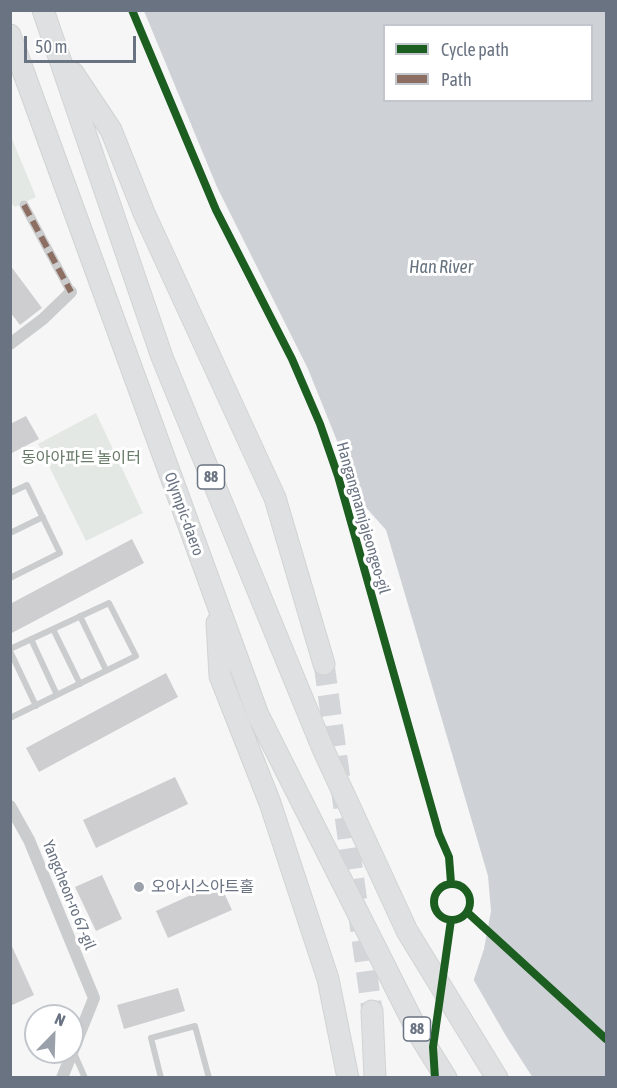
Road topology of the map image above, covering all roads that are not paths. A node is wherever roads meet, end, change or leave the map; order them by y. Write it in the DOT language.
graph roads {
  1 [pos="43,10"];
  2 [pos="10,35"];
  3 [pos="56,46"];
  4 [pos="24,205"];
  5 [pos="70,292"];
  6 [pos="10,344"];
  7 [pos="10,494"];
  8 [pos="43,517"];
  9 [pos="10,533"];
  10 [pos="10,578"];
  11 [pos="216,602"];
  12 [pos="80,616"];
  13 [pos="52,629"];
  14 [pos="31,639"];
  15 [pos="10,650"];
  16 [pos="324,663"];
  17 [pos="106,670"];
  18 [pos="80,684"];
  19 [pos="57,695"];
  20 [pos="36,705"];
  21 [pos="10,718"];
  22 [pos="11,806"];
  23 [pos="372,1011"];
  24 [pos="84,1023"];
  25 [pos="161,1077"];
  26 [pos="209,1077"];
  27 [pos="348,1077"];
  28 [pos="375,1077"];
  29 [pos="446,1077"];
  30 [pos="496,1077"];
  1 -- 3 [label="highway, 88"];
  2 -- 11 [label="highway, Olympic-daero / 88"];
  3 -- 16 [label="highway"];
  3 -- 30 [label="highway, 88"];
  4 -- 5 [label="street"];
  5 -- 6 [label="street"];
  7 -- 8 [label="lane"];
  8 -- 9 [label="lane"];
  8 -- 10 [label="lane"];
  11 -- 27 [label="highway"];
  11 -- 29 [label="highway, Olympic-daero / 88"];
  12 -- 13 [label="lane"];
  12 -- 17 [label="lane"];
  12 -- 17 [label="lane"];
  13 -- 14 [label="lane"];
  13 -- 18 [label="lane"];
  14 -- 15 [label="lane"];
  14 -- 19 [label="lane"];
  15 -- 20 [label="lane"];
  17 -- 18 [label="lane"];
  18 -- 19 [label="lane"];
  19 -- 20 [label="lane"];
  20 -- 21 [label="lane"];
  22 -- 24 [label="street, Yangcheon-ro 67-gil"];
  23 -- 28 [label="highway"];
  25 -- 26 [label="lane"];
}
